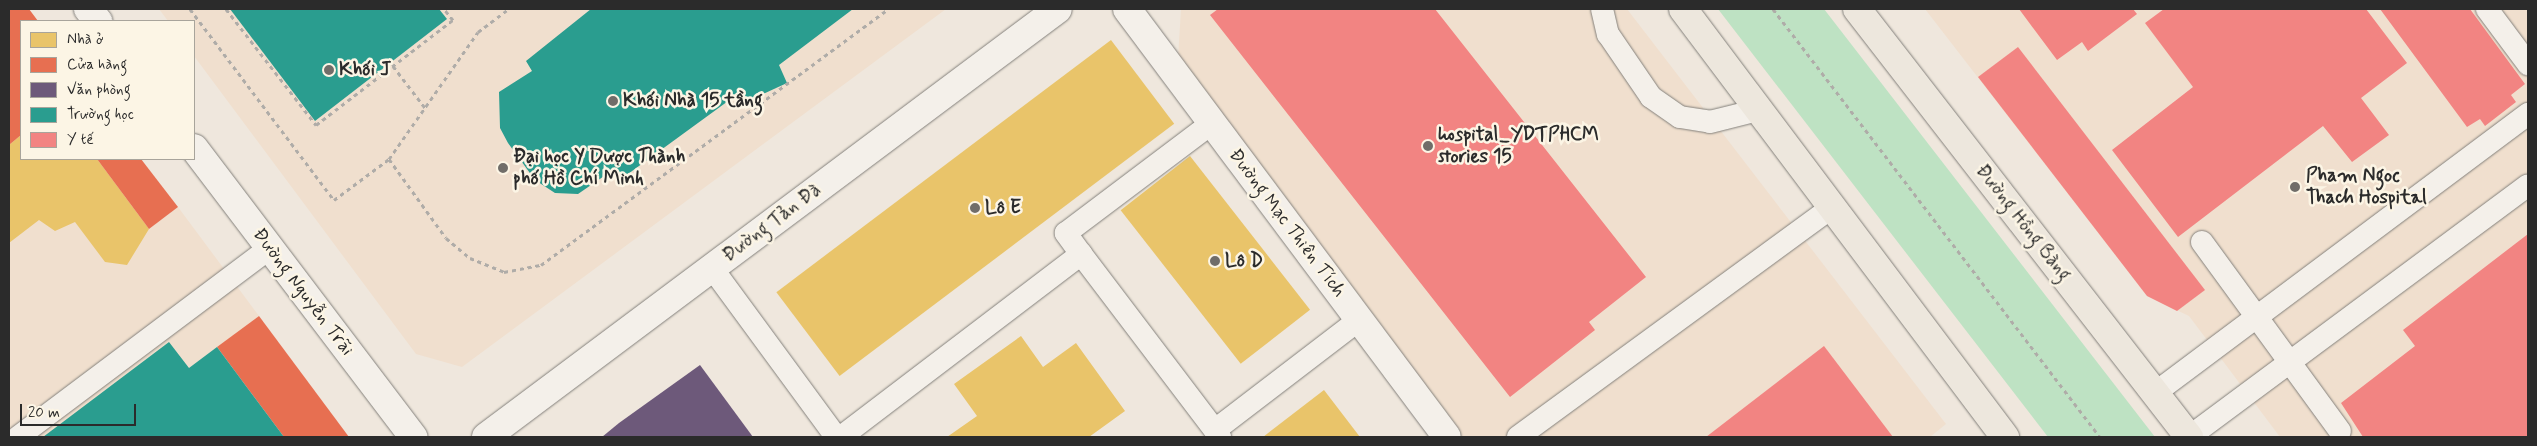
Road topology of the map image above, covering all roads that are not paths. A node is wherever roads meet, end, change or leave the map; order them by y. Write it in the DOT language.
graph roads {
  1 [pos="88,9"];
  2 [pos="1058,9"];
  3 [pos="1127,9"];
  4 [pos="1602,9"];
  5 [pos="1683,9"];
  6 [pos="1857,9"];
  7 [pos="2487,9"];
  8 [pos="97,20"];
  9 [pos="2528,64"];
  10 [pos="1758,110"];
  11 [pos="2528,114"];
  12 [pos="1212,123"];
  13 [pos="195,149"];
  14 [pos="2528,185"];
  15 [pos="1831,208"];
  16 [pos="2202,242"];
  17 [pos="270,248"];
  18 [pos="1081,254"];
  19 [pos="712,268"];
  20 [pos="2256,316"];
  21 [pos="1359,320"];
  22 [pos="2290,362"];
  23 [pos="2154,393"];
  24 [pos="2340,431"];
  25 [pos="1217,434"];
  26 [pos="2000,436"];
  27 [pos="18,437"];
  28 [pos="413,437"];
  29 [pos="486,437"];
  30 [pos="836,437"];
  31 [pos="841,437"];
  32 [pos="1447,437"];
  33 [pos="1518,437"];
  34 [pos="2189,437"];
  1 -- 8 [label="street"];
  2 -- 19 [label="street, Đường Tản Đà"];
  3 -- 12 [label="street, Đường Mạc Thiên Tích"];
  4 -- 10 [label="lane"];
  5 -- 10 [label="main road"];
  6 -- 23 [label="main road, Đường Hồng Bàng"];
  7 -- 9 [label="lane"];
  10 -- 15 [label="main road"];
  11 -- 20 [label="lane"];
  12 -- 18 [label="lane"];
  12 -- 21 [label="street, Đường Mạc Thiên Tích"];
  13 -- 17 [label="street, Đường Nguyễn Trãi"];
  14 -- 22 [label="lane"];
  15 -- 26 [label="main road"];
  15 -- 33 [label="lane"];
  16 -- 20 [label="lane"];
  17 -- 27 [label="lane"];
  17 -- 28 [label="street, Đường Nguyễn Trãi"];
  18 -- 25 [label="lane"];
  18 -- 31 [label="lane"];
  19 -- 29 [label="street, Đường Tản Đà"];
  19 -- 30 [label="lane"];
  20 -- 22 [label="lane"];
  20 -- 23 [label="lane"];
  21 -- 25 [label="lane"];
  21 -- 32 [label="street, Đường Mạc Thiên Tích"];
  22 -- 24 [label="lane"];
  22 -- 34 [label="lane"];
  23 -- 34 [label="main road, Đường Hồng Bàng"];
}
